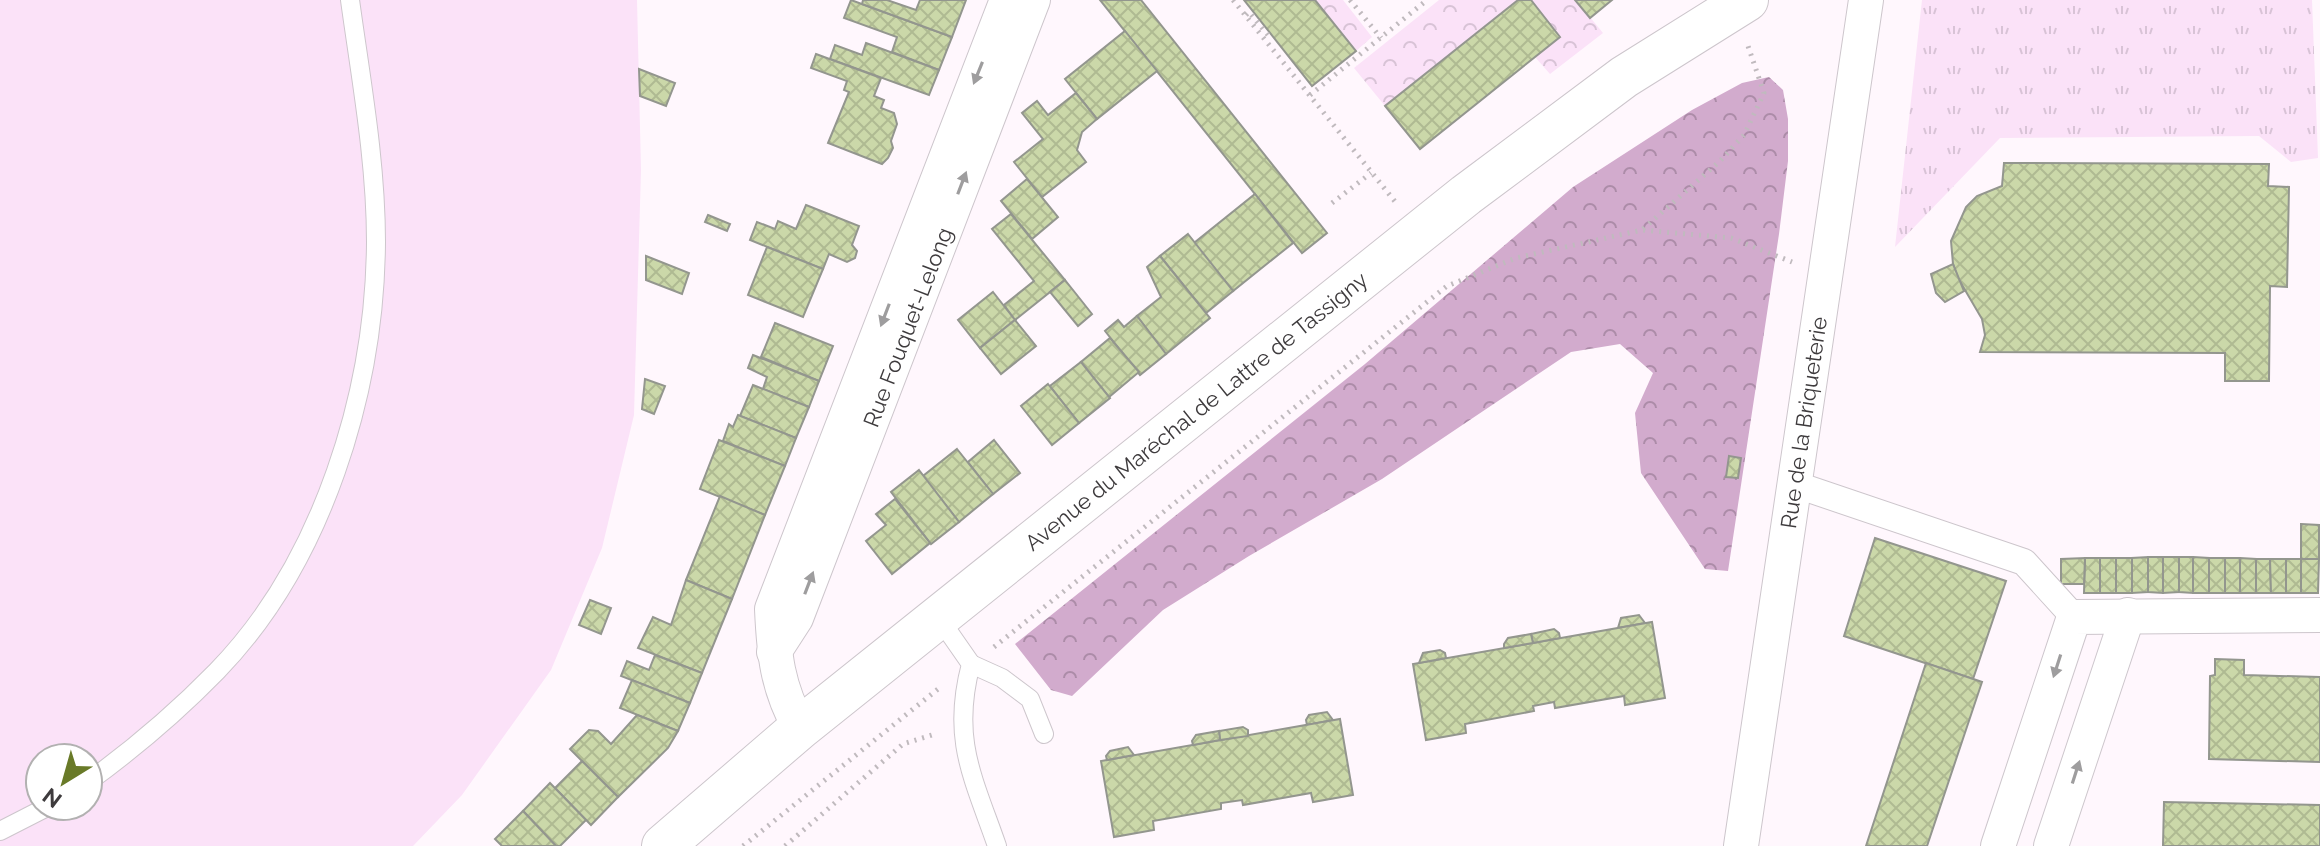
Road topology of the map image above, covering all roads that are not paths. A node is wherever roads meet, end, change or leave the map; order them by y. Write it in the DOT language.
graph roads {
  1 [pos="350,0"];
  2 [pos="1007,0"];
  3 [pos="1033,0"];
  4 [pos="1866,0"];
  5 [pos="1746,17"];
  6 [pos="1794,484"];
  7 [pos="2128,615"];
  8 [pos="2320,615"];
  9 [pos="2074,617"];
  10 [pos="939,618"];
  11 [pos="774,652"];
  12 [pos="971,664"];
  13 [pos="800,728"];
  14 [pos="1044,734"];
  15 [pos="104,770"];
  16 [pos="24,819"];
  17 [pos="0,831"];
  18 [pos="663,846"];
  19 [pos="997,846"];
  20 [pos="1741,846"];
  21 [pos="1998,846"];
  22 [pos="2051,846"];
  1 -- 15 [label="lane"];
  2 -- 11 [label="street, Rue Fouquet-Lelong, one-way"];
  11 -- 3 [label="street, Rue Fouquet-Lelong, one-way"];
  4 -- 6 [label="street, Rue de la Briqueterie"];
  5 -- 10 [label="street, Avenue du Maréchal de Lattre de Tassigny"];
  6 -- 9 [label="street"];
  6 -- 20 [label="street, Rue de la Briqueterie"];
  7 -- 8 [label="street"];
  7 -- 9 [label="street"];
  22 -- 7 [label="street, one-way"];
  9 -- 21 [label="street, one-way"];
  10 -- 12 [label="lane"];
  10 -- 13 [label="street, Avenue du Maréchal de Lattre de Tassigny"];
  11 -- 13 [label="street, Rue Fouquet-Lelong"];
  12 -- 14 [label="lane"];
  12 -- 19 [label="lane"];
  13 -- 18 [label="street, Avenue du Maréchal de Lattre de Tassigny"];
  16 -- 17 [label="lane"];
}
